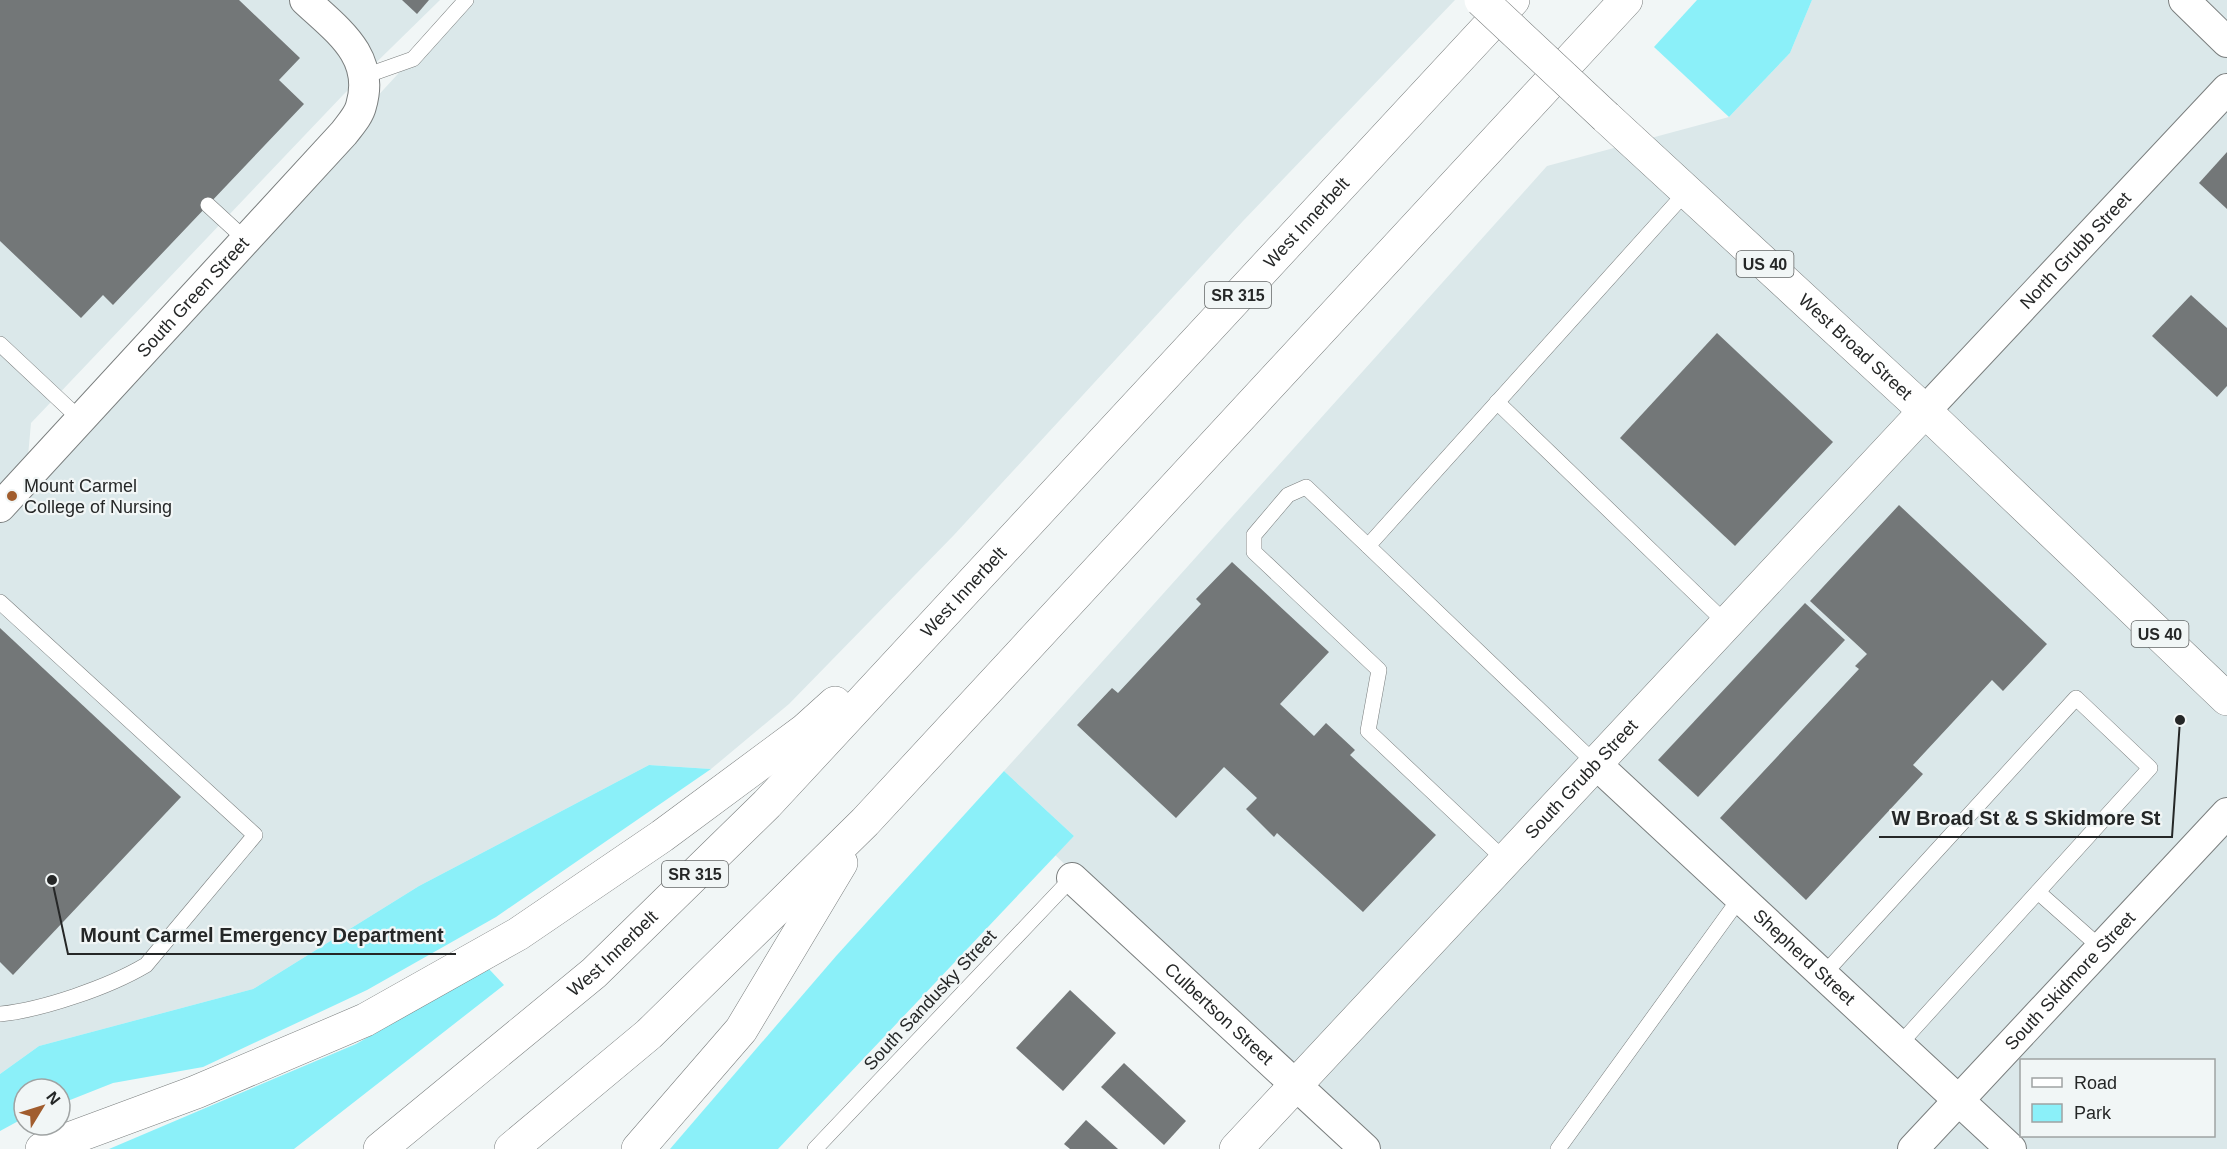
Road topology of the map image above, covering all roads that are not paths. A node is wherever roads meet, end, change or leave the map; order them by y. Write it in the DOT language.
graph roads {
  1 [pos="305,0"];
  2 [pos="466,0"];
  3 [pos="1481,0"];
  4 [pos="1513,0"];
  5 [pos="1626,0"];
  6 [pos="2184,0"];
  7 [pos="2227,42"];
  8 [pos="365,76"];
  9 [pos="2227,89"];
  10 [pos="1687,191"];
  11 [pos="208,205"];
  12 [pos="246,240"];
  13 [pos="0,344"];
  14 [pos="1497,402"];
  15 [pos="1925,411"];
  16 [pos="81,420"];
  17 [pos="0,507"];
  18 [pos="1368,546"];
  19 [pos="963,592"];
  20 [pos="0,602"];
  21 [pos="1727,624"];
  22 [pos="2227,699"];
  23 [pos="1596,764"];
  24 [pos="2227,813"];
  25 [pos="865,822"];
  26 [pos="1506,861"];
  27 [pos="1072,878"];
  28 [pos="2038,892"];
  29 [pos="1740,898"];
  30 [pos="2101,948"];
  31 [pos="1822,975"];
  32 [pos="0,1014"];
  33 [pos="1899,1045"];
  34 [pos="1296,1085"];
  35 [pos="1959,1101"];
  36 [pos="42,1149"];
  37 [pos="380,1149"];
  38 [pos="511,1149"];
  39 [pos="638,1149"];
  40 [pos="815,1149"];
  41 [pos="1236,1149"];
  42 [pos="1365,1149"];
  43 [pos="1558,1149"];
  44 [pos="1913,1149"];
  45 [pos="2011,1149"];
  1 -- 8 [label="street"];
  2 -- 8 [label="lane"];
  3 -- 10 [label="main road, West Broad Street / US 40, bridge"];
  4 -- 19 [label="main road, West Innerbelt / SR 315"];
  5 -- 25 [label="main road"];
  6 -- 7 [label="street"];
  8 -- 12 [label="street, South Green Street"];
  9 -- 15 [label="street, North Grubb Street"];
  10 -- 14 [label="lane"];
  10 -- 15 [label="main road, West Broad Street / US 40"];
  11 -- 12 [label="lane"];
  12 -- 16 [label="street, South Green Street"];
  13 -- 16 [label="lane"];
  14 -- 18 [label="lane"];
  14 -- 21 [label="lane"];
  15 -- 21 [label="main road, South Grubb Street"];
  15 -- 22 [label="main road, West Broad Street / US 40"];
  16 -- 17 [label="street, South Green Street"];
  18 -- 23 [label="lane"];
  18 -- 26 [label="lane"];
  19 -- 36 [label="main road"];
  19 -- 37 [label="main road, West Innerbelt / SR 315"];
  20 -- 32 [label="lane"];
  21 -- 23 [label="main road, South Grubb Street"];
  23 -- 26 [label="main road, South Grubb Street"];
  23 -- 29 [label="street, Shepherd Street"];
  24 -- 30 [label="street, South Skidmore Street"];
  25 -- 38 [label="main road"];
  25 -- 39 [label="main road"];
  26 -- 34 [label="main road, South Grubb Street"];
  27 -- 34 [label="street, Culbertson Street"];
  27 -- 40 [label="lane, South Sandusky Street"];
  28 -- 30 [label="lane"];
  28 -- 31 [label="lane"];
  28 -- 33 [label="lane"];
  29 -- 31 [label="street, Shepherd Street"];
  29 -- 43 [label="lane"];
  30 -- 35 [label="street, South Skidmore Street"];
  31 -- 33 [label="street, Shepherd Street"];
  33 -- 35 [label="street, Shepherd Street"];
  34 -- 41 [label="main road, South Grubb Street"];
  34 -- 42 [label="street, Culbertson Street"];
  35 -- 44 [label="street, South Skidmore Street"];
  35 -- 45 [label="street, Shepherd Street"];
}
